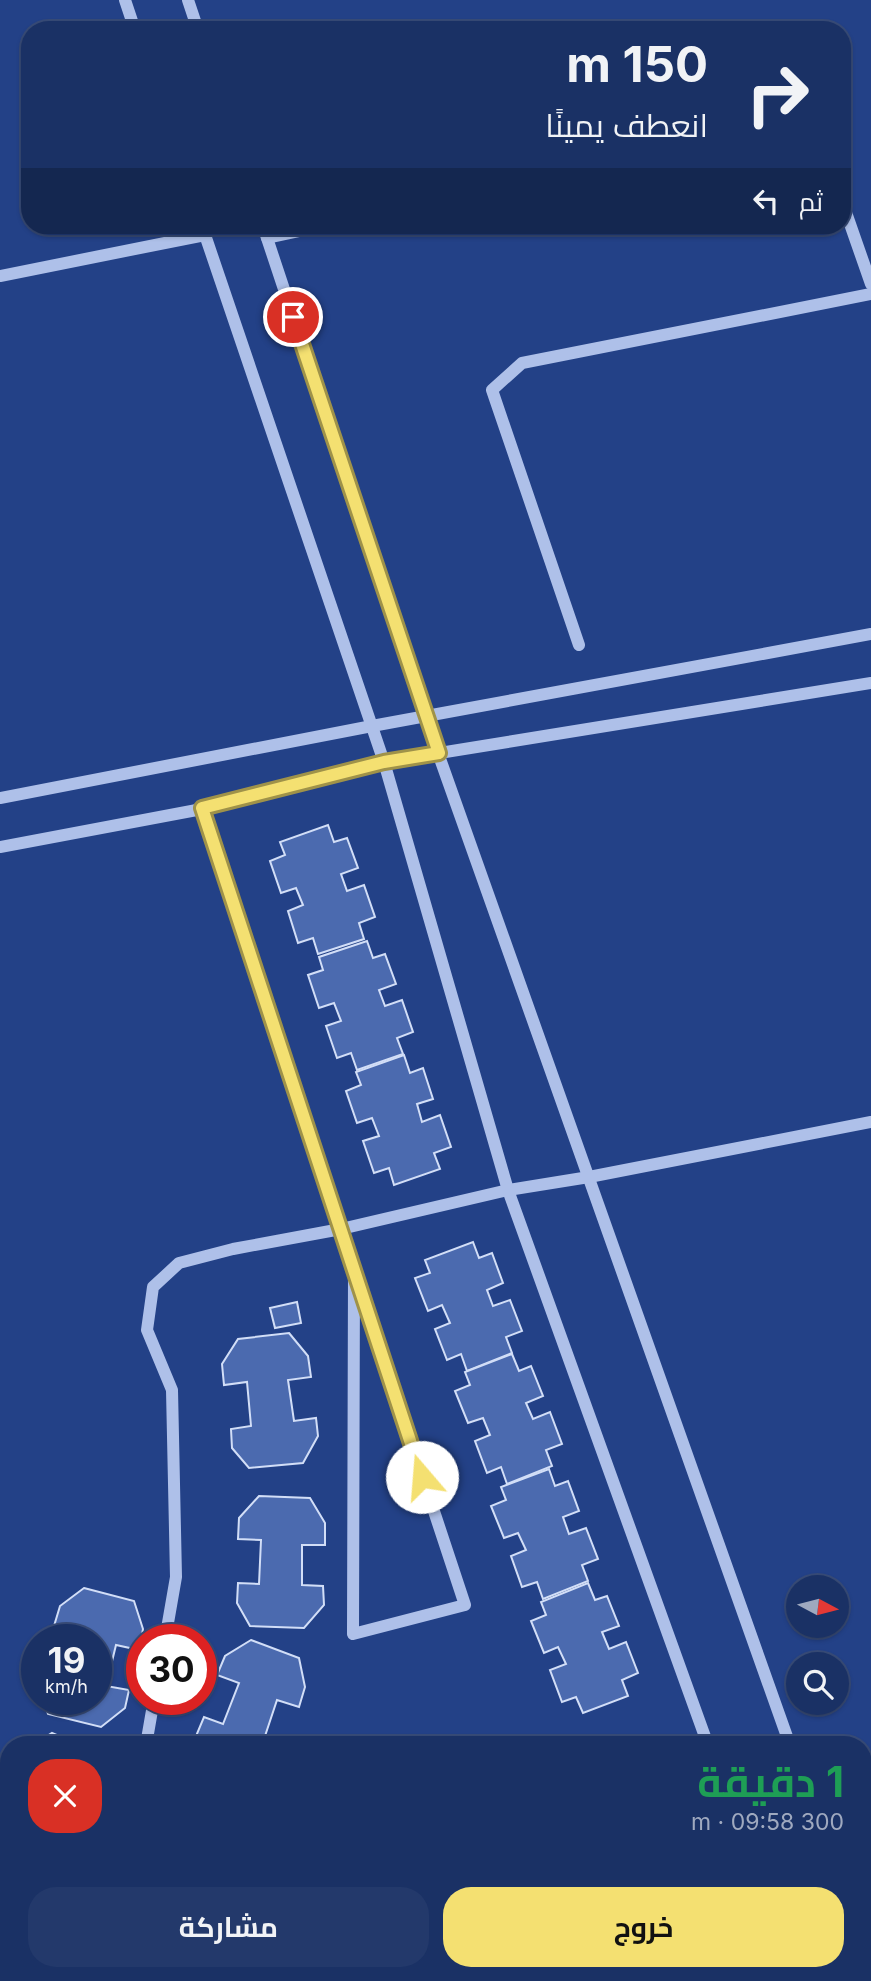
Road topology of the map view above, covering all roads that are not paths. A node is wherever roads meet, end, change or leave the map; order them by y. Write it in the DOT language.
graph roads {
  1 [pos="125,0"];
  2 [pos="188,0"];
  3 [pos="132,21"];
  4 [pos="195,21"];
  5 [pos="851,227"];
  6 [pos="182,235"];
  7 [pos="206,235"];
  8 [pos="266,235"];
  9 [pos="0,276"];
  10 [pos="871,284"];
  11 [pos="871,294"];
  12 [pos="871,634"];
  13 [pos="579,645"];
  14 [pos="871,683"];
  15 [pos="426,716"];
  16 [pos="372,726"];
  17 [pos="439,753"];
  18 [pos="384,762"];
  19 [pos="0,798"];
  20 [pos="202,808"];
  21 [pos="0,847"];
  22 [pos="871,1122"];
  23 [pos="589,1177"];
  24 [pos="508,1190"];
  25 [pos="341,1229"];
  26 [pos="355,1271"];
  27 [pos="167,1624"];
  28 [pos="151,1715"];
  29 [pos="148,1736"];
  30 [pos="705,1736"];
  31 [pos="787,1736"];
  1 -- 3 [label="street"];
  2 -- 4 [label="street"];
  5 -- 10 [label="street"];
  6 -- 9 [label="street"];
  7 -- 16 [label="street"];
  8 -- 15 [label="street"];
  11 -- 13 [label="street"];
  12 -- 15 [label="street"];
  14 -- 17 [label="street"];
  15 -- 16 [label="street"];
  15 -- 17 [label="street"];
  16 -- 18 [label="street"];
  16 -- 19 [label="street"];
  17 -- 18 [label="street"];
  17 -- 23 [label="street"];
  18 -- 20 [label="street"];
  18 -- 24 [label="street"];
  20 -- 21 [label="street"];
  20 -- 25 [label="street"];
  22 -- 23 [label="street"];
  23 -- 24 [label="street"];
  23 -- 31 [label="street"];
  24 -- 25 [label="street"];
  24 -- 30 [label="street"];
  25 -- 26 [label="street"];
  25 -- 27 [label="street"];
  26 -- 26 [label="street"];
  28 -- 29 [label="street"];
}
